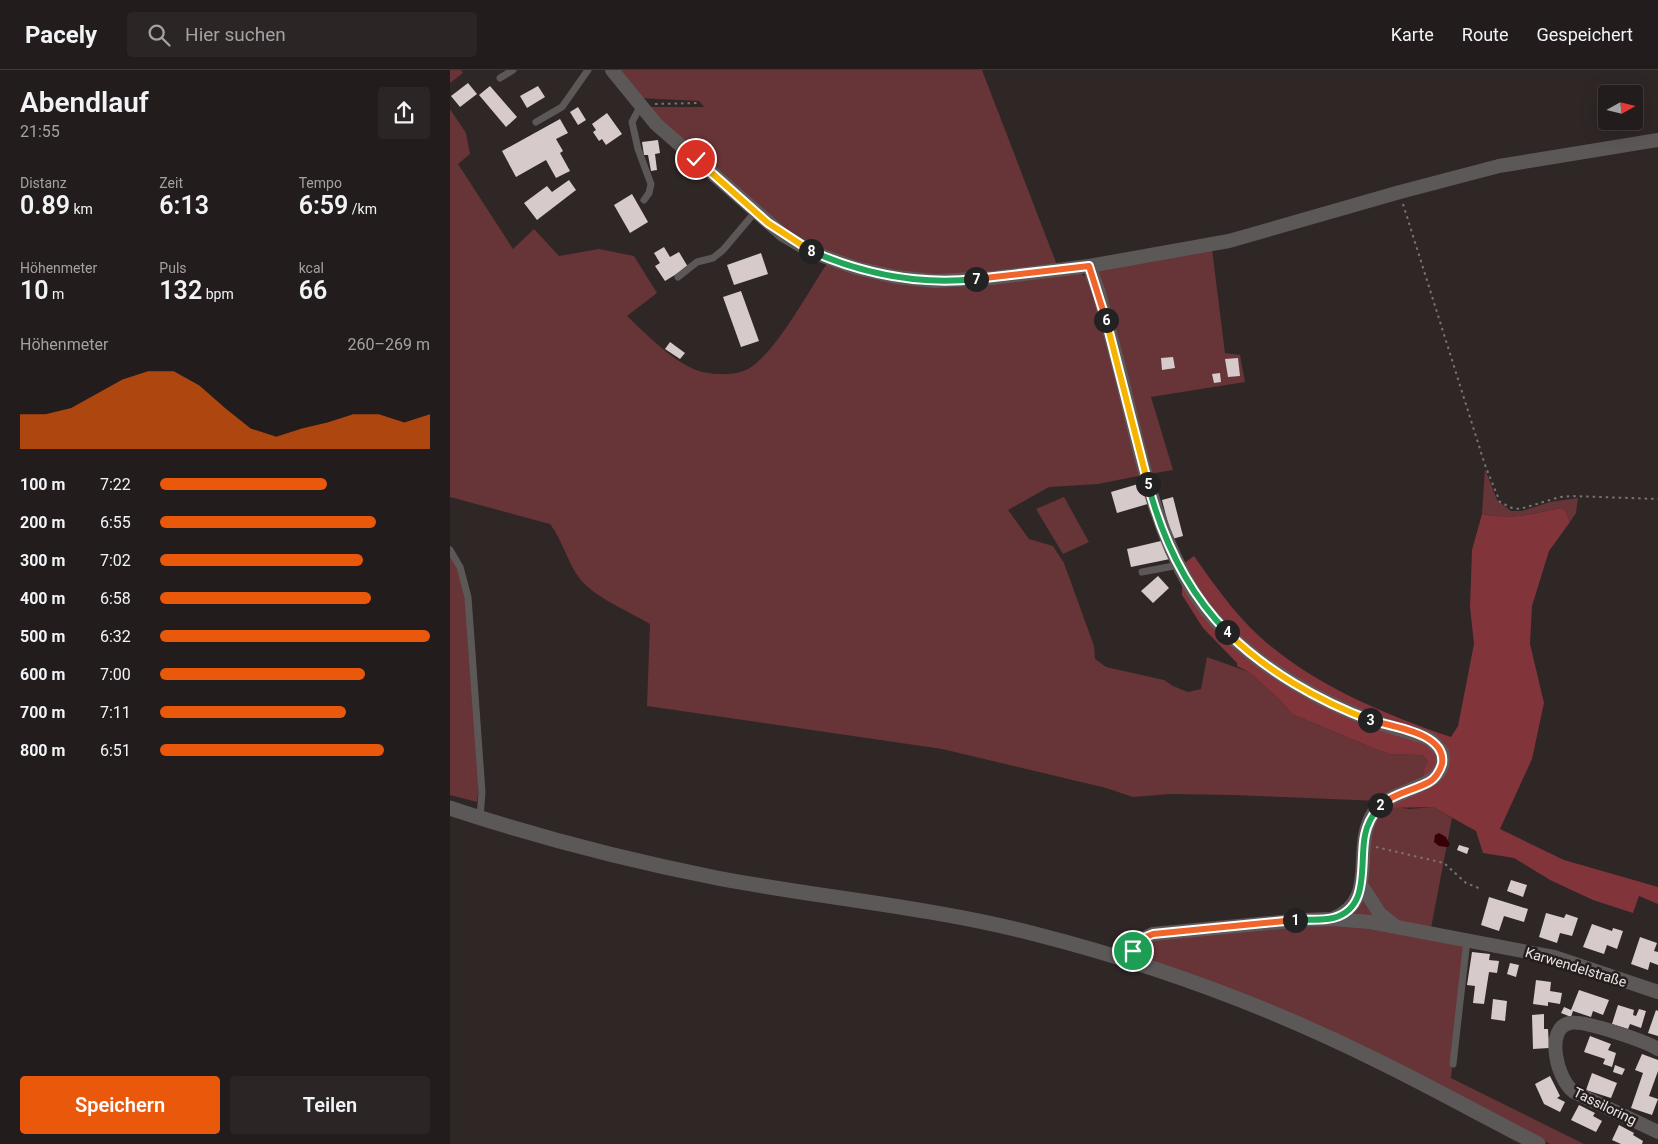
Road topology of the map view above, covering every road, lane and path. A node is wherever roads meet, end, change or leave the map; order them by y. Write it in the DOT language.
graph roads {
  1 [pos="513,70"];
  2 [pos="588,70"];
  3 [pos="612,70"];
  4 [pos="500,78"];
  5 [pos="698,103"];
  6 [pos="640,107"];
  7 [pos="536,122"];
  8 [pos="1658,140"];
  9 [pos="1400,192"];
  10 [pos="644,200"];
  11 [pos="756,211"];
  12 [pos="1089,266"];
  13 [pos="678,277"];
  14 [pos="1658,499"];
  15 [pos="450,550"];
  16 [pos="1179,565"];
  17 [pos="1142,572"];
  18 [pos="450,808"];
  19 [pos="480,818"];
  20 [pos="1363,848"];
  21 [pos="1362,886"];
  22 [pos="1481,889"];
  23 [pos="1332,919"];
  24 [pos="1397,927"];
  25 [pos="1465,940"];
  26 [pos="1130,960"];
  27 [pos="1658,992"];
  28 [pos="1658,1049"];
  29 [pos="1453,1064"];
  30 [pos="1658,1132"];
  31 [pos="1538,1144"];
  1 -- 4 [label="lane"];
  2 -- 7 [label="lane"];
  3 -- 6 [label="street"];
  5 -- 6 [label="path"];
  6 -- 10 [label="lane"];
  6 -- 11 [label="street"];
  8 -- 9 [label="street"];
  9 -- 12 [label="street"];
  9 -- 14 [label="path"];
  11 -- 12 [label="street"];
  11 -- 13 [label="lane"];
  12 -- 16 [label="street"];
  15 -- 19 [label="lane"];
  16 -- 17 [label="lane"];
  16 -- 20 [label="street"];
  18 -- 19 [label="street"];
  19 -- 26 [label="street"];
  20 -- 21 [label="street"];
  20 -- 22 [label="path"];
  21 -- 23 [label="street"];
  21 -- 24 [label="street"];
  23 -- 24 [label="street, Karwendelstraße"];
  23 -- 26 [label="street, Karwendelstraße"];
  24 -- 25 [label="street, Karwendelstraße"];
  25 -- 27 [label="street, Karwendelstraße"];
  25 -- 29 [label="lane"];
  26 -- 31 [label="street"];
  28 -- 30 [label="street, Tassiloring"];
}
